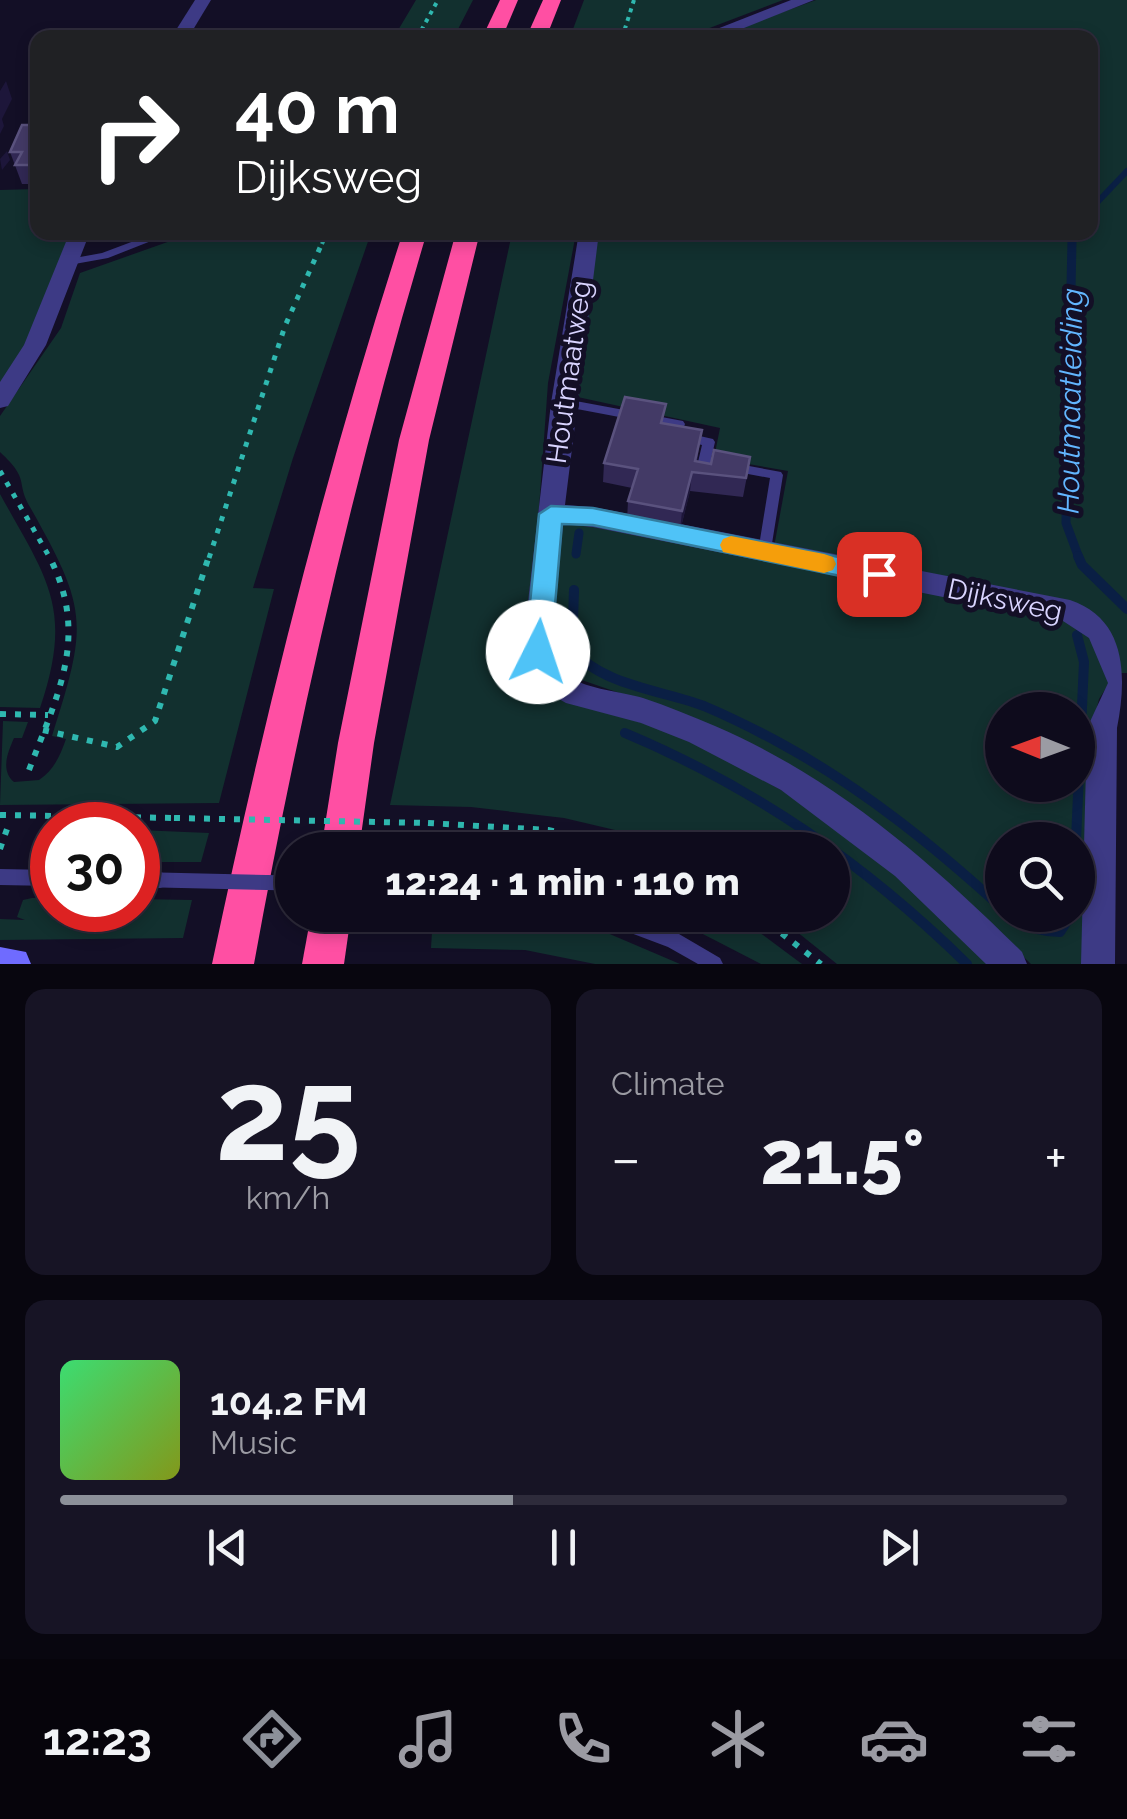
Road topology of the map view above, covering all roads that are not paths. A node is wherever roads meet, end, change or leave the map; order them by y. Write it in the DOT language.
graph roads {
  1 [pos="204,0"];
  2 [pos="509,0"];
  3 [pos="552,0"];
  4 [pos="806,0"];
  5 [pos="184,30"];
  6 [pos="496,30"];
  7 [pos="539,30"];
  8 [pos="724,30"];
  9 [pos="77,240"];
  10 [pos="147,240"];
  11 [pos="414,240"];
  12 [pos="466,240"];
  13 [pos="588,240"];
  14 [pos="70,262"];
  15 [pos="0,400"];
  16 [pos="563,403"];
  17 [pos="551,514"];
  18 [pos="764,552"];
  19 [pos="1126,687"];
  20 [pos="343,832"];
  21 [pos="0,876"];
  22 [pos="30,877"];
  23 [pos="160,880"];
  24 [pos="275,882"];
  25 [pos="329,932"];
  26 [pos="651,932"];
  27 [pos="0,964"];
  28 [pos="14,964"];
  29 [pos="234,964"];
  30 [pos="324,964"];
  31 [pos="714,964"];
  32 [pos="1010,964"];
  33 [pos="1098,964"];
  1 -- 5 [label="street"];
  2 -- 6 [label="highway"];
  3 -- 7 [label="highway"];
  4 -- 8 [label="street"];
  9 -- 14 [label="street"];
  10 -- 14 [label="lane"];
  11 -- 29 [label="highway"];
  12 -- 20 [label="highway"];
  13 -- 16 [label="street, Houtmaatweg"];
  14 -- 15 [label="street"];
  16 -- 17 [label="street, Houtmaatweg"];
  16 -- 18 [label="lane"];
  17 -- 18 [label="street, Dijksweg"];
  17 -- 32 [label="street, Houtmaatweg"];
  18 -- 19 [label="street, Dijksweg"];
  19 -- 33 [label="street, Dijksweg"];
  21 -- 22 [label="lane"];
  23 -- 24 [label="lane, bridge"];
  25 -- 30 [label="highway"];
  26 -- 31 [label="lane"];
  27 -- 28 [label="street"];
}
